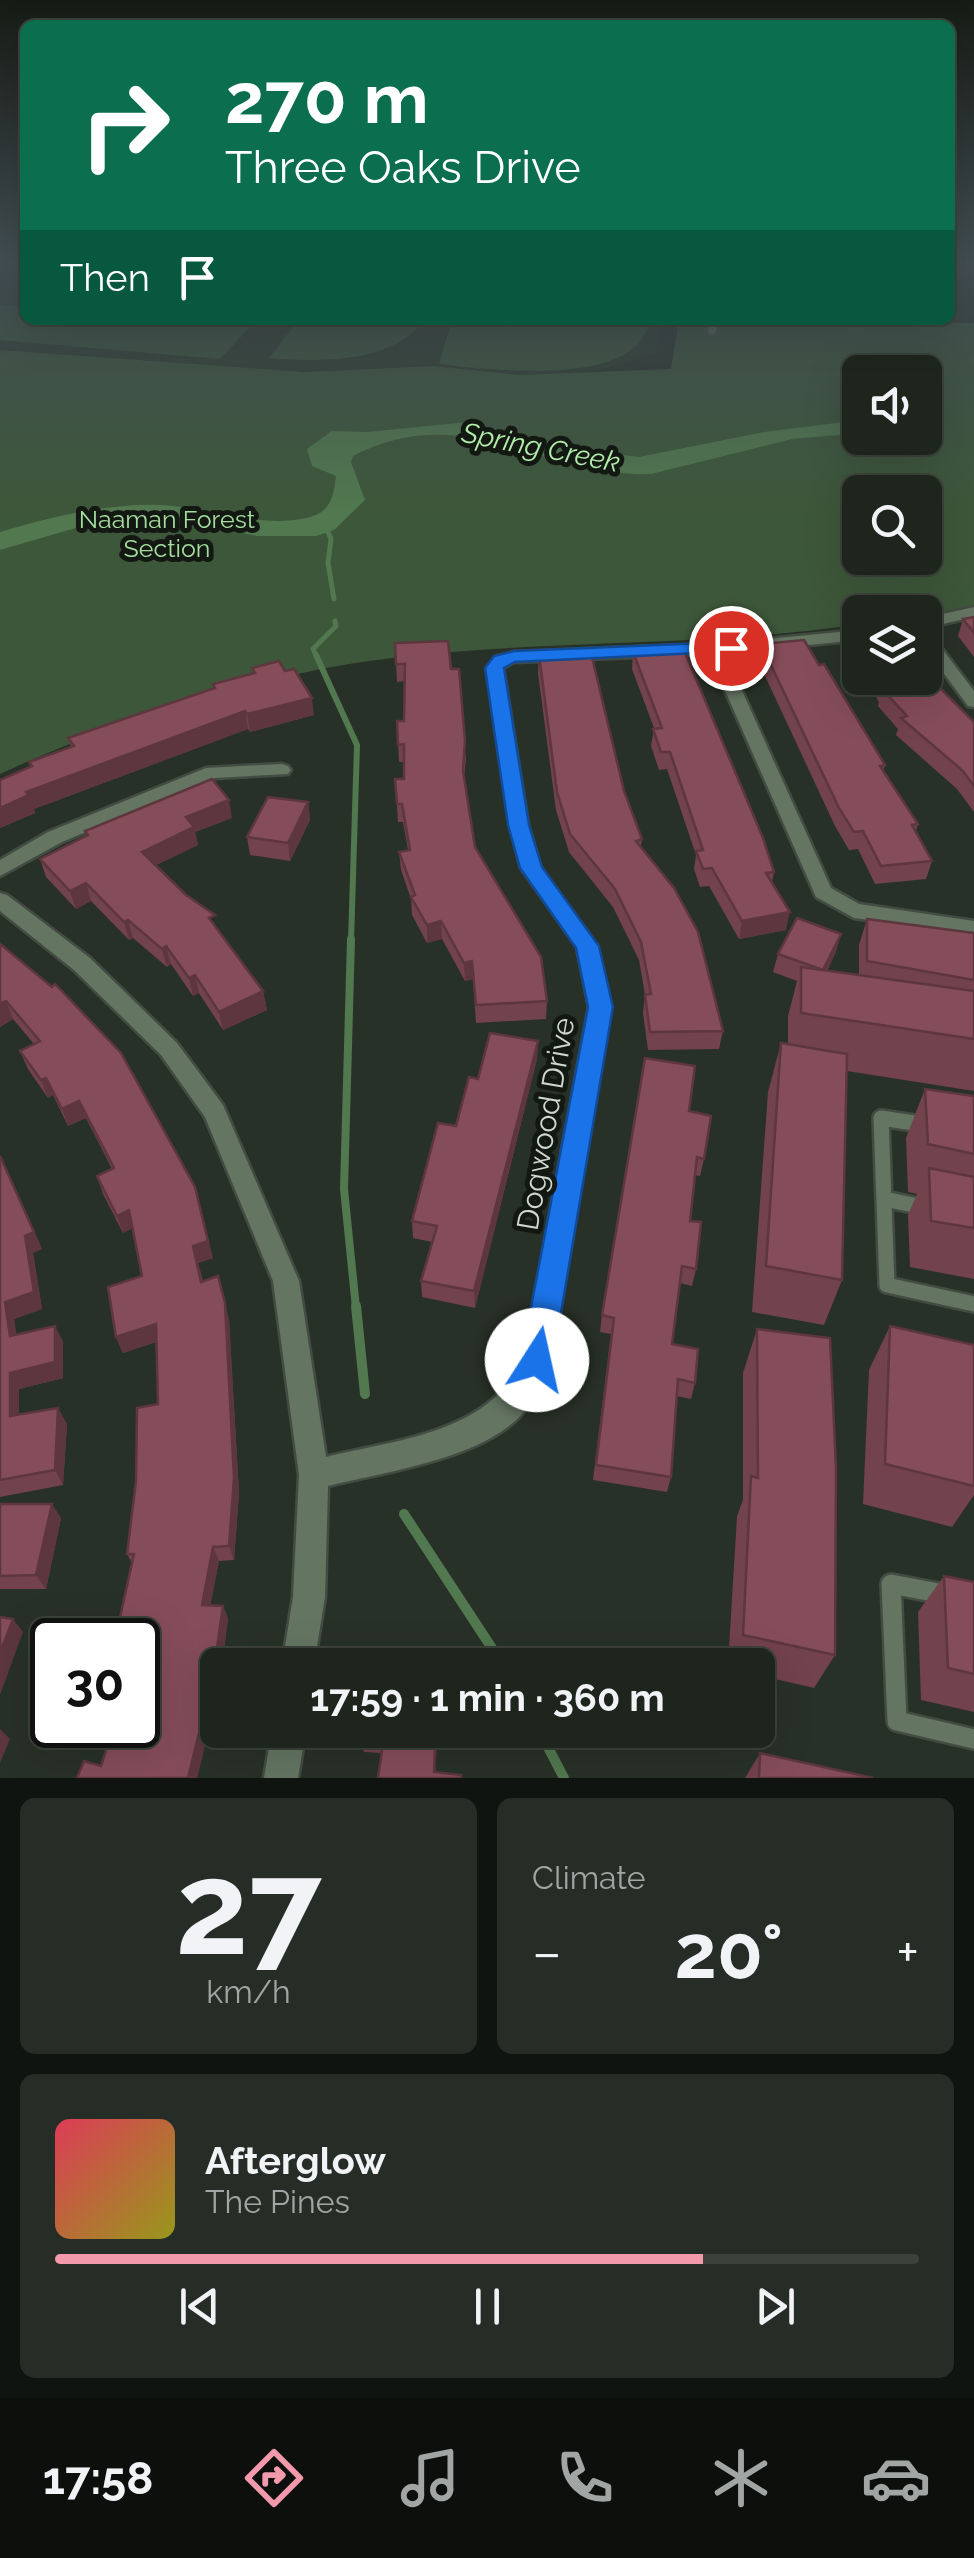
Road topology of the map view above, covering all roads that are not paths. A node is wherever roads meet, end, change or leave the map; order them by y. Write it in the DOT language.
graph roads {
  1 [pos="974,612"];
  2 [pos="942,620"];
  3 [pos="842,637"];
  4 [pos="714,648"];
  5 [pos="942,660"];
  6 [pos="974,702"];
  7 [pos="282,770"];
  8 [pos="0,869"];
  9 [pos="0,900"];
  10 [pos="974,928"];
  11 [pos="937,1127"];
  12 [pos="886,1199"];
  13 [pos="938,1210"];
  14 [pos="974,1304"];
  15 [pos="314,1476"];
  16 [pos="974,1600"];
  17 [pos="301,1648"];
  18 [pos="974,1739"];
  19 [pos="285,1748"];
  20 [pos="281,1778"];
  1 -- 2 [label="street"];
  3 -- 4 [label="street"];
  4 -- 10 [label="street"];
  4 -- 15 [label="street, Dogwood Drive"];
  5 -- 6 [label="street"];
  7 -- 8 [label="street"];
  9 -- 15 [label="street"];
  11 -- 12 [label="lane"];
  12 -- 13 [label="lane"];
  12 -- 14 [label="lane"];
  15 -- 17 [label="street"];
  16 -- 18 [label="lane"];
  19 -- 20 [label="street"];
}
